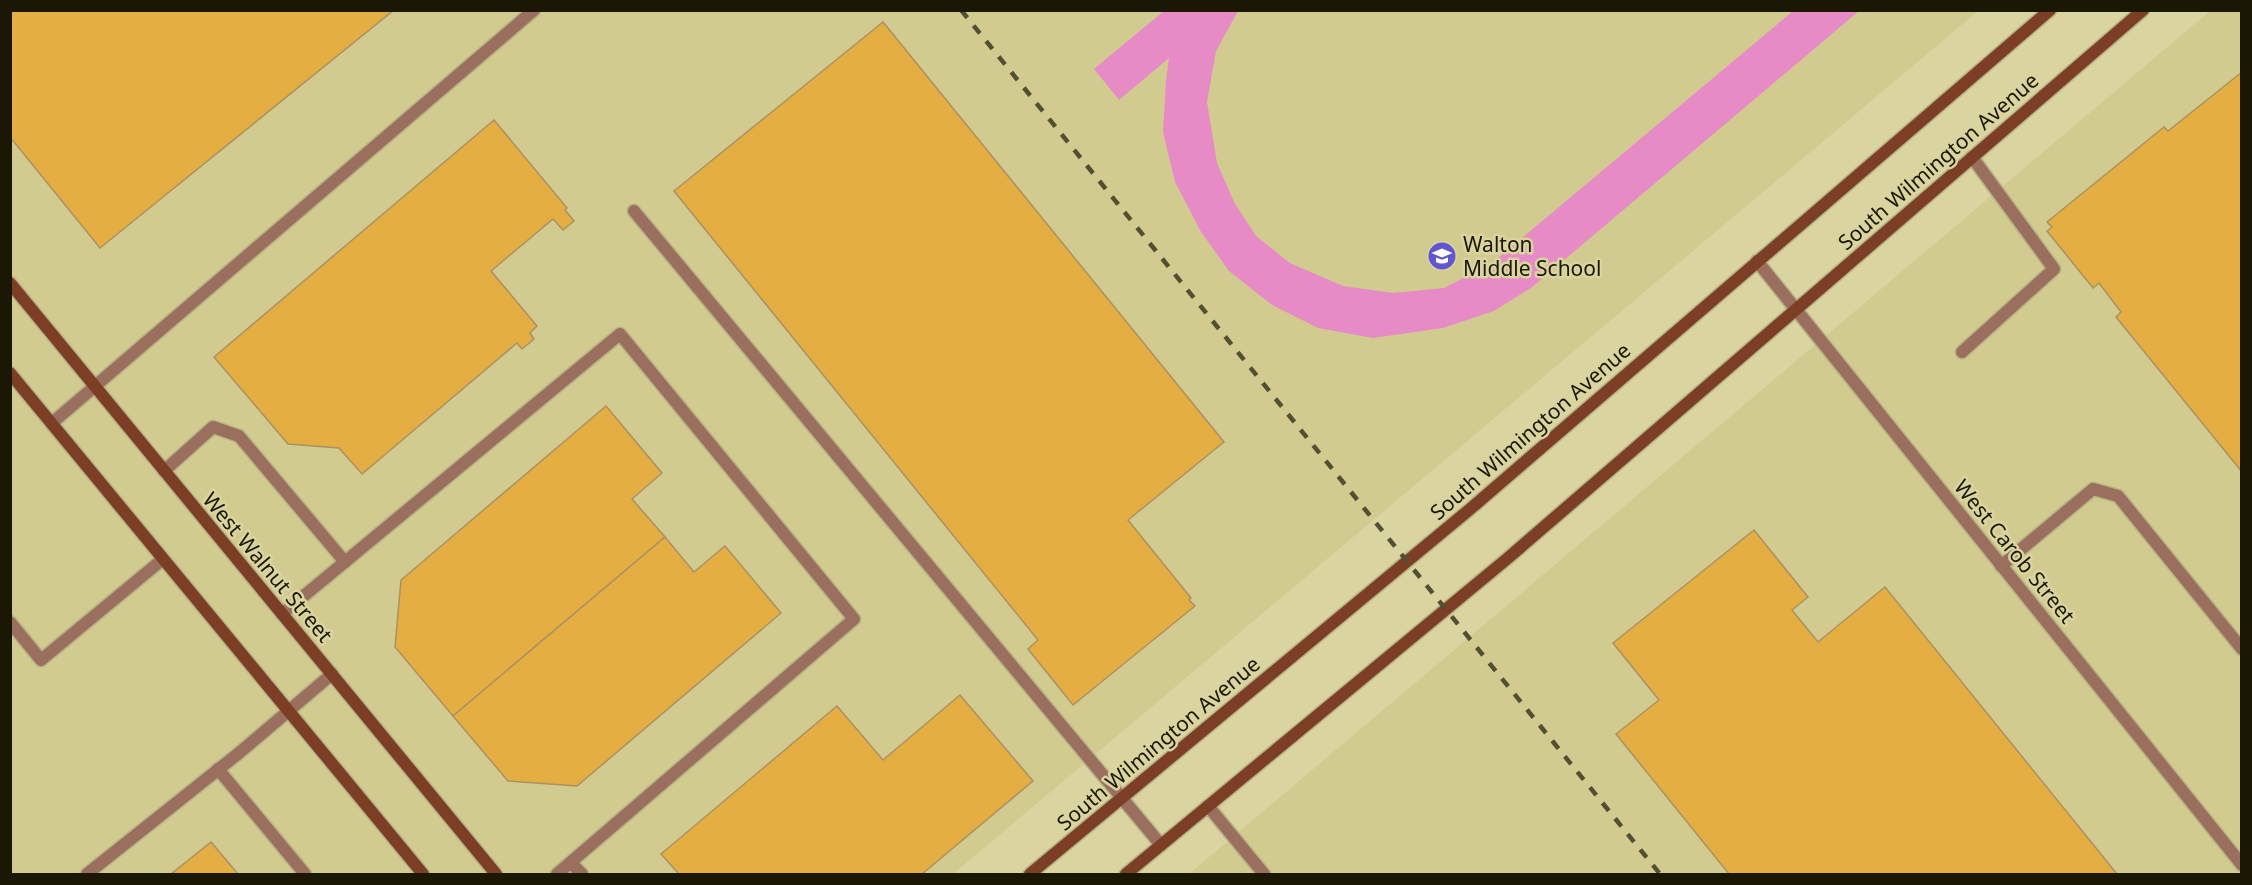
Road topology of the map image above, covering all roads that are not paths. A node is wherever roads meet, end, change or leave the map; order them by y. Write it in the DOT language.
graph roads {
  1 [pos="534,10"];
  2 [pos="2050,10"];
  3 [pos="2143,10"];
  4 [pos="1972,157"];
  5 [pos="634,211"];
  6 [pos="1757,261"];
  7 [pos="10,283"];
  8 [pos="1796,309"];
  9 [pos="1962,352"];
  10 [pos="10,373"];
  11 [pos="95,387"];
  12 [pos="52,423"];
  13 [pos="164,471"];
  14 [pos="163,559"];
  15 [pos="345,562"];
  16 [pos="2001,566"];
  17 [pos="282,614"];
  18 [pos="10,622"];
  19 [pos="2241,649"];
  20 [pos="332,674"];
  21 [pos="288,710"];
  22 [pos="218,769"];
  23 [pos="1121,798"];
  24 [pos="1208,806"];
  25 [pos="1161,845"];
  26 [pos="572,863"];
  27 [pos="2241,865"];
  28 [pos="87,874"];
  29 [pos="305,874"];
  30 [pos="423,874"];
  31 [pos="496,874"];
  32 [pos="557,874"];
  33 [pos="582,874"];
  34 [pos="1030,874"];
  35 [pos="1126,874"];
  36 [pos="1264,874"];
  1 -- 11 [label="street"];
  2 -- 6 [label="main road, South Wilmington Avenue"];
  3 -- 4 [label="main road, South Wilmington Avenue"];
  4 -- 8 [label="main road, South Wilmington Avenue"];
  4 -- 9 [label="street"];
  5 -- 23 [label="street"];
  6 -- 8 [label="street, West Carob Street"];
  6 -- 23 [label="main road, South Wilmington Avenue"];
  7 -- 11 [label="main road, West Walnut Street"];
  8 -- 16 [label="street, West Carob Street"];
  8 -- 24 [label="main road, South Wilmington Avenue"];
  10 -- 12 [label="main road"];
  11 -- 12 [label="street"];
  11 -- 13 [label="main road, West Walnut Street"];
  12 -- 14 [label="main road"];
  13 -- 15 [label="street"];
  13 -- 17 [label="main road, West Walnut Street"];
  14 -- 18 [label="street"];
  14 -- 21 [label="main road"];
  15 -- 17 [label="street"];
  15 -- 26 [label="street"];
  16 -- 19 [label="street"];
  16 -- 27 [label="street, West Carob Street"];
  17 -- 20 [label="main road, West Walnut Street"];
  20 -- 21 [label="street"];
  20 -- 31 [label="main road, West Walnut Street"];
  21 -- 22 [label="street"];
  21 -- 30 [label="main road"];
  22 -- 28 [label="street"];
  22 -- 29 [label="street"];
  23 -- 25 [label="street"];
  23 -- 34 [label="main road, South Wilmington Avenue"];
  24 -- 25 [label="main road, South Wilmington Avenue"];
  24 -- 36 [label="street"];
  25 -- 35 [label="main road, South Wilmington Avenue"];
  26 -- 32 [label="street"];
  26 -- 33 [label="street"];
}
